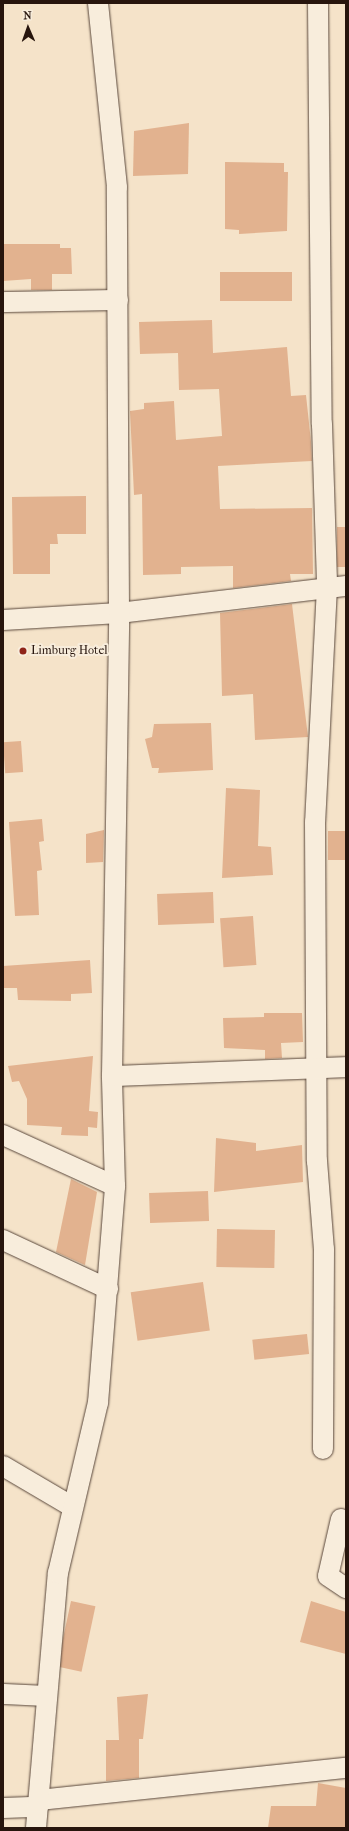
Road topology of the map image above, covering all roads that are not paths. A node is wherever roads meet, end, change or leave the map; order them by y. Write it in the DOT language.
graph roads {
  1 [pos="98,3"];
  2 [pos="318,3"];
  3 [pos="118,300"];
  4 [pos="3,302"];
  5 [pos="337,586"];
  6 [pos="119,613"];
  7 [pos="3,620"];
  8 [pos="346,1067"];
  9 [pos="318,1068"];
  10 [pos="112,1076"];
  11 [pos="3,1135"];
  12 [pos="115,1186"];
  13 [pos="3,1240"];
  14 [pos="108,1289"];
  15 [pos="323,1449"];
  16 [pos="3,1466"];
  17 [pos="73,1507"];
  18 [pos="341,1519"];
  19 [pos="346,1588"];
  20 [pos="3,1694"];
  21 [pos="48,1696"];
  22 [pos="346,1768"];
  23 [pos="38,1804"];
  24 [pos="3,1808"];
  25 [pos="36,1828"];
  1 -- 3 [label="street"];
  2 -- 5 [label="street"];
  3 -- 4 [label="street"];
  3 -- 6 [label="street"];
  5 -- 6 [label="street"];
  5 -- 9 [label="street"];
  6 -- 7 [label="street"];
  6 -- 10 [label="street"];
  8 -- 9 [label="street"];
  9 -- 10 [label="street"];
  9 -- 15 [label="street"];
  10 -- 12 [label="street"];
  11 -- 12 [label="street"];
  12 -- 14 [label="street"];
  13 -- 14 [label="street"];
  14 -- 17 [label="street"];
  16 -- 17 [label="street"];
  17 -- 21 [label="street"];
  18 -- 19 [label="street"];
  20 -- 21 [label="street"];
  21 -- 23 [label="street"];
  22 -- 23 [label="street"];
  23 -- 24 [label="street"];
  23 -- 25 [label="street"];
}
